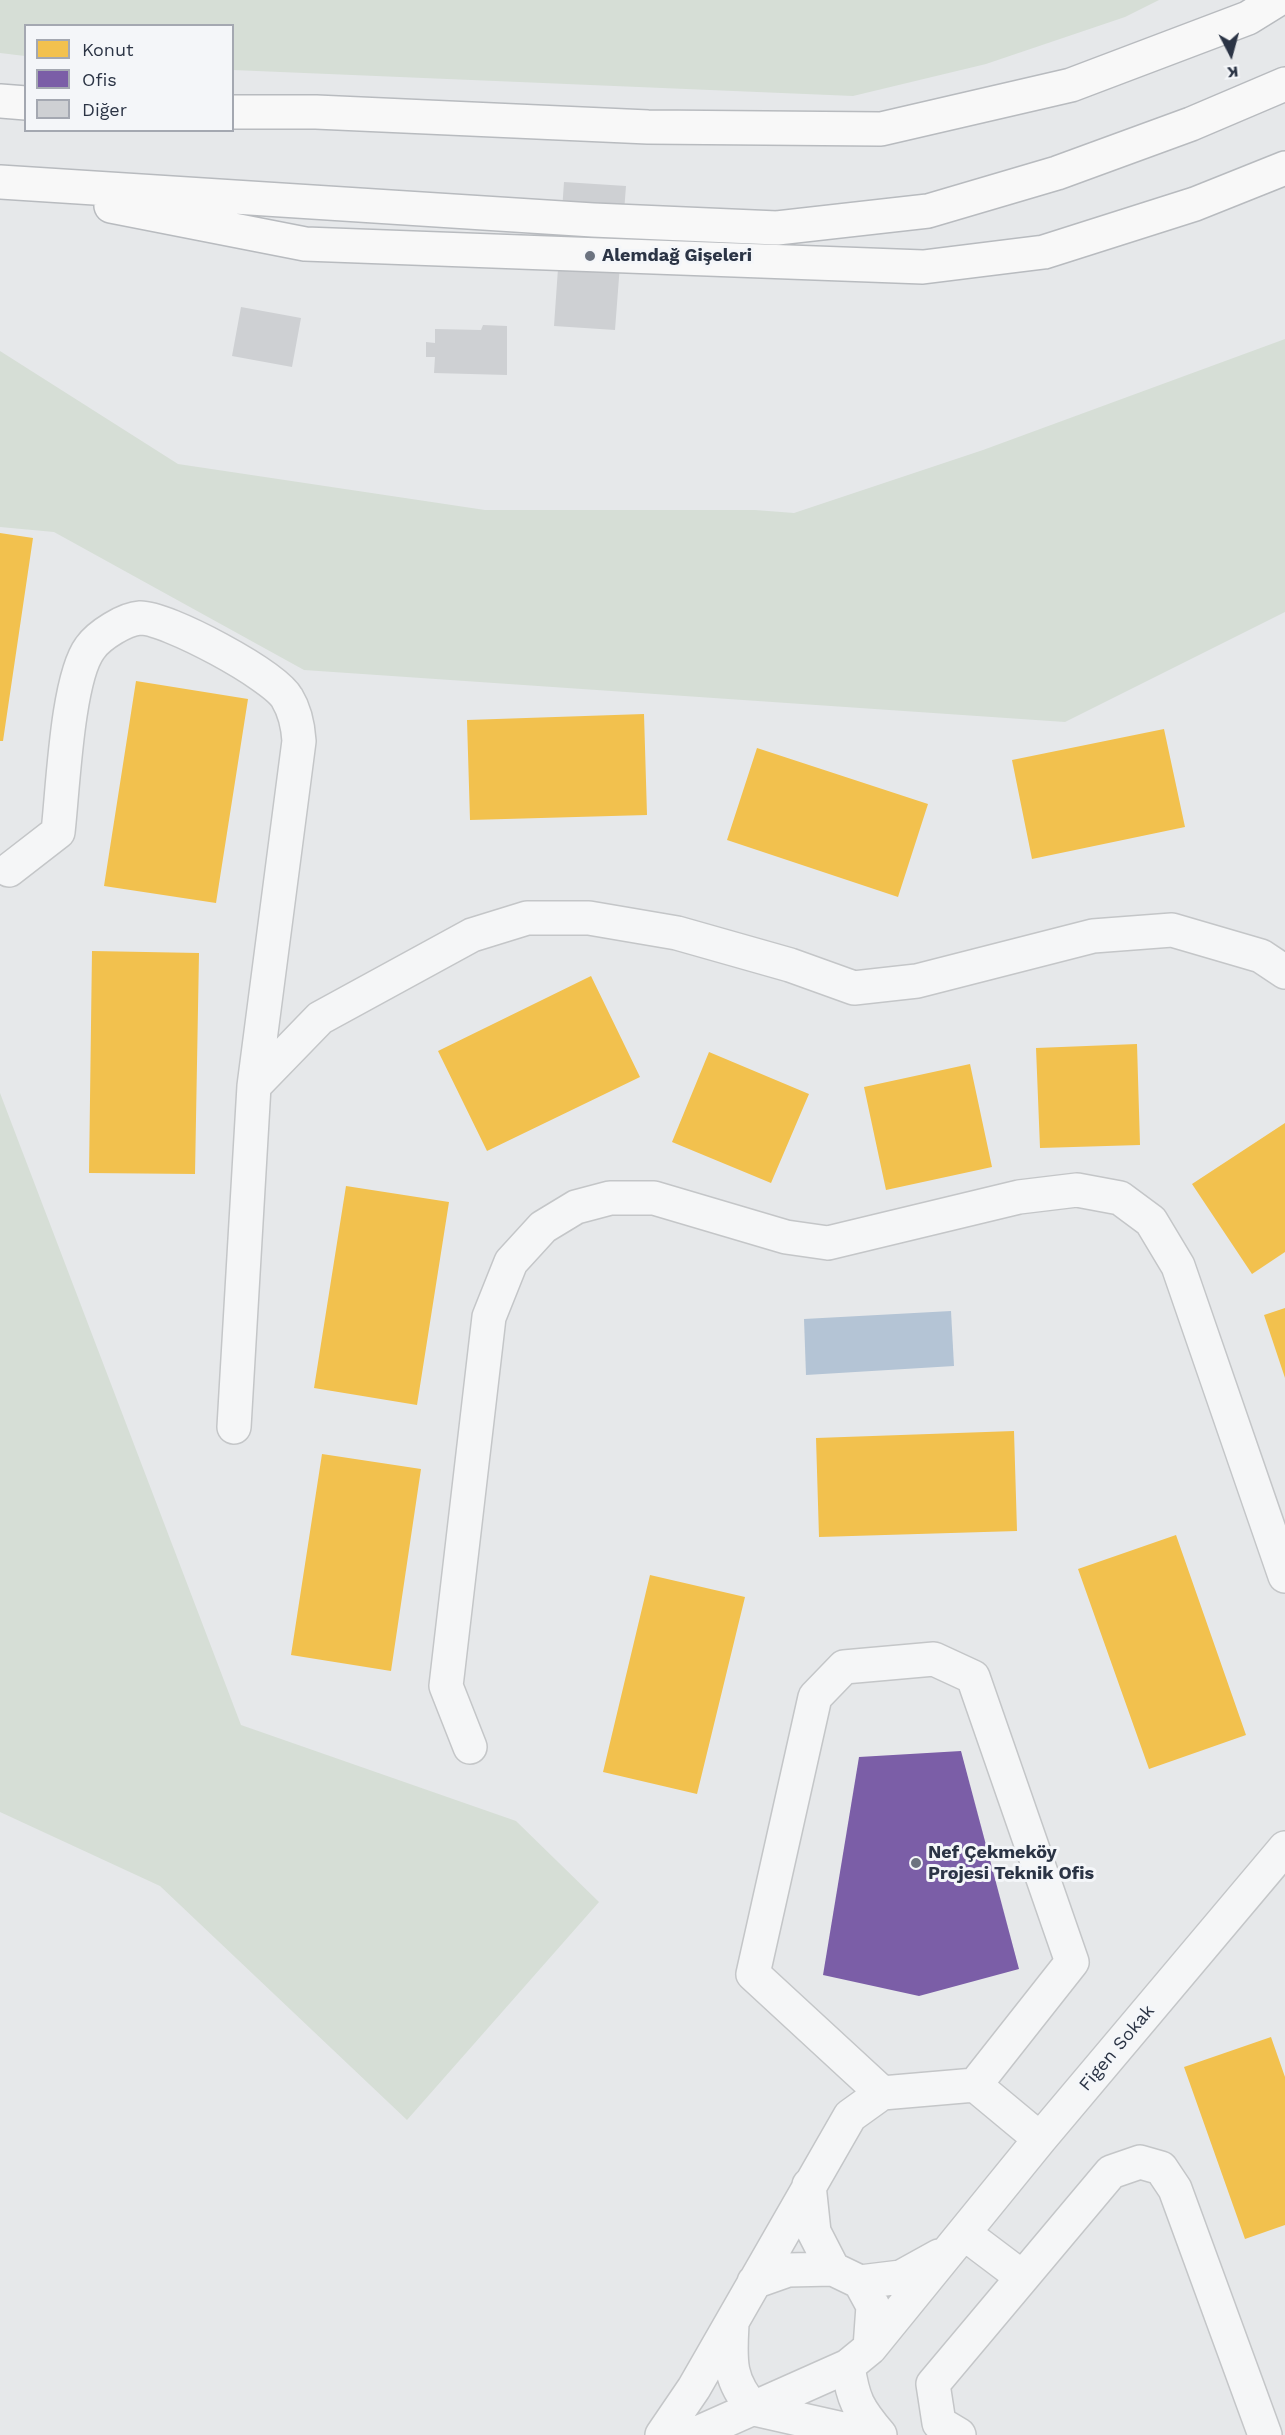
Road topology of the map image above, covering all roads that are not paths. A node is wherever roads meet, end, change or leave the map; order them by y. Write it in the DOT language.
graph roads {
  1 [pos="1277,0"];
  2 [pos="1285,84"];
  3 [pos="0,101"];
  4 [pos="24,103"];
  5 [pos="234,112"];
  6 [pos="1285,168"];
  7 [pos="0,183"];
  8 [pos="9,870"];
  9 [pos="1285,972"];
  10 [pos="254,1086"];
  11 [pos="234,1427"];
  12 [pos="1282,1559"];
  13 [pos="470,1748"];
  14 [pos="1285,1848"];
  15 [pos="975,2085"];
  16 [pos="882,2093"];
  17 [pos="1040,2139"];
  18 [pos="809,2185"];
  19 [pos="958,2242"];
  20 [pos="847,2276"];
  21 [pos="1022,2277"];
  22 [pos="754,2282"];
  23 [pos="732,2322"];
  24 [pos="859,2357"];
  25 [pos="754,2409"];
  26 [pos="662,2435"];
  27 [pos="693,2435"];
  28 [pos="870,2435"];
  29 [pos="880,2435"];
  30 [pos="959,2435"];
  31 [pos="1265,2435"];
  1 -- 5 [label="highway"];
  2 -- 7 [label="highway"];
  3 -- 4 [label="highway"];
  6 -- 7 [label="highway"];
  8 -- 10 [label="street"];
  9 -- 10 [label="street"];
  10 -- 11 [label="street"];
  12 -- 13 [label="street"];
  14 -- 17 [label="street, Figen Sokak"];
  15 -- 16 [label="street"];
  15 -- 16 [label="street"];
  15 -- 17 [label="street"];
  16 -- 18 [label="street"];
  17 -- 19 [label="street, Figen Sokak"];
  18 -- 20 [label="street"];
  18 -- 22 [label="street"];
  19 -- 20 [label="street"];
  19 -- 21 [label="street"];
  19 -- 24 [label="street, Figen Sokak"];
  20 -- 22 [label="street"];
  20 -- 24 [label="street"];
  21 -- 30 [label="street"];
  21 -- 31 [label="street"];
  22 -- 23 [label="street"];
  23 -- 25 [label="street"];
  23 -- 26 [label="street"];
  24 -- 25 [label="street"];
  24 -- 29 [label="street"];
  25 -- 27 [label="street"];
  25 -- 28 [label="street"];
}
